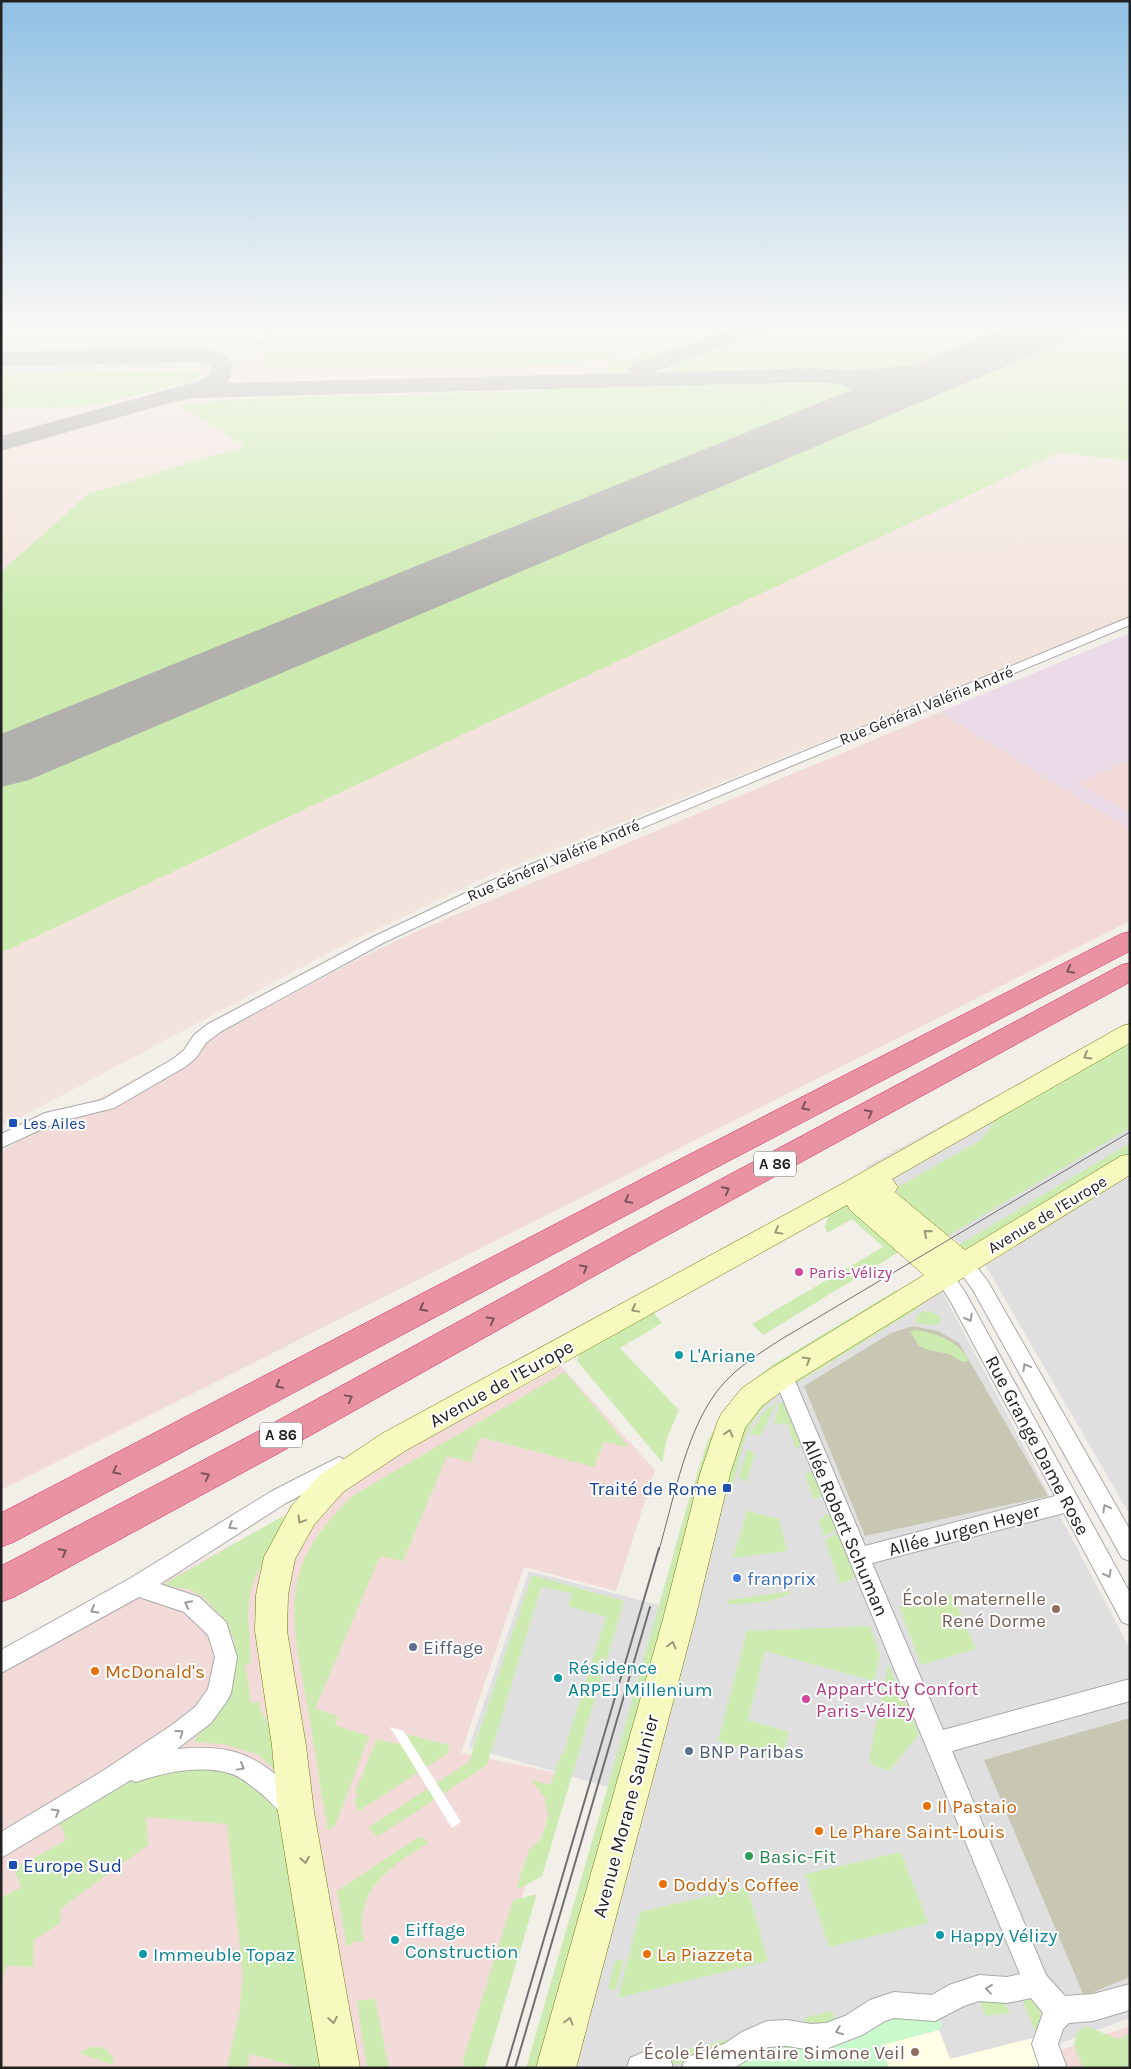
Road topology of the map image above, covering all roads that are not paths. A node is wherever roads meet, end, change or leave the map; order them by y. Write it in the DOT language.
graph roads {
  1 [pos="1130,621"];
  2 [pos="1130,940"];
  3 [pos="1130,971"];
  4 [pos="1130,1032"];
  5 [pos="1,1142"];
  6 [pos="1130,1163"];
  7 [pos="872,1186"];
  8 [pos="954,1271"];
  9 [pos="783,1375"];
  10 [pos="752,1397"];
  11 [pos="394,1442"];
  12 [pos="1069,1502"];
  13 [pos="1,1531"];
  14 [pos="1130,1550"];
  15 [pos="859,1557"];
  16 [pos="7,1583"];
  17 [pos="136,1586"];
  18 [pos="1130,1615"];
  19 [pos="1,1662"];
  20 [pos="1130,1690"];
  21 [pos="937,1743"];
  22 [pos="110,1780"];
  23 [pos="296,1812"];
  24 [pos="1,1846"];
  25 [pos="1037,1984"];
  26 [pos="1130,1997"];
  27 [pos="1064,2010"];
  28 [pos="340,2068"];
  29 [pos="556,2068"];
  30 [pos="640,2068"];
  31 [pos="660,2068"];
  32 [pos="695,2068"];
  33 [pos="1054,2068"];
  1 -- 5 [label="street, Rue Général Valérie André"];
  2 -- 13 [label="highway, A 86, one-way"];
  16 -- 3 [label="highway, A 86, one-way"];
  4 -- 7 [label="main road, Avenue de l'Europe, one-way"];
  6 -- 8 [label="main road, Avenue de l'Europe"];
  7 -- 8 [label="main road, Avenue de l'Europe"];
  7 -- 11 [label="main road, Avenue de l'Europe, one-way"];
  9 -- 8 [label="main road, Avenue de l'Europe, one-way"];
  8 -- 12 [label="street, Rue Grange Dame Rose, one-way"];
  14 -- 8 [label="street, Rue Grange Dame Rose, one-way"];
  9 -- 10 [label="main road, Avenue de l'Europe"];
  9 -- 15 [label="street, Allée Robert Schuman"];
  29 -- 10 [label="main road, Avenue Morane Saulnier, one-way"];
  11 -- 17 [label="street, Avenue de l'Europe, one-way"];
  11 -- 23 [label="main road, one-way"];
  12 -- 15 [label="street, Allée Jurgen Heyer"];
  12 -- 18 [label="street, Rue Grange Dame Rose, one-way"];
  15 -- 21 [label="street, Allée Robert Schuman"];
  17 -- 19 [label="street, Avenue de l'Europe, one-way"];
  22 -- 17 [label="street, one-way"];
  20 -- 21 [label="street"];
  21 -- 25 [label="street, Allée Robert Schuman"];
  22 -- 23 [label="street, one-way"];
  24 -- 22 [label="street, one-way"];
  23 -- 28 [label="main road, one-way"];
  25 -- 27 [label="street"];
  25 -- 32 [label="street, one-way"];
  26 -- 27 [label="street"];
  27 -- 33 [label="street"];
  30 -- 31 [label="street"];
}
